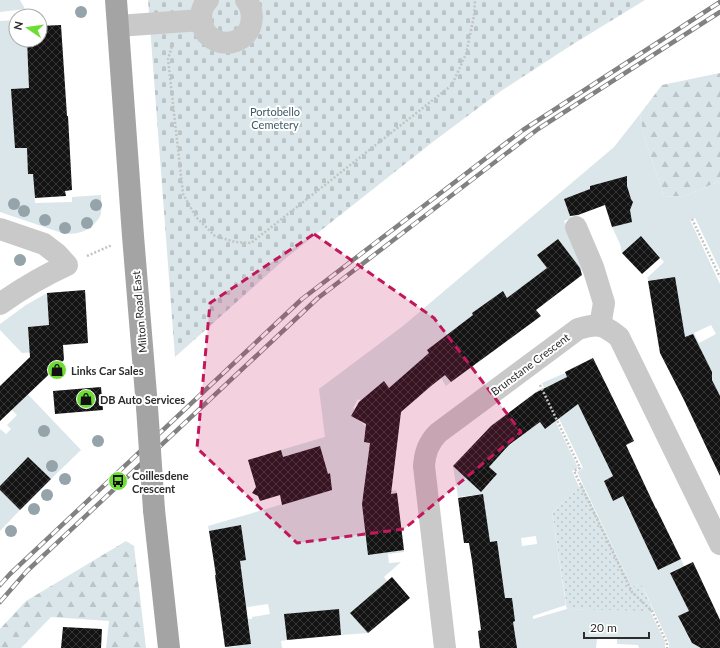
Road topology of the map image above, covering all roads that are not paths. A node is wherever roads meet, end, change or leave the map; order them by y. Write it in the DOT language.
graph roads {
  1 [pos="116,0"];
  2 [pos="246,0"];
  3 [pos="204,10"];
  4 [pos="118,26"];
  5 [pos="576,227"];
  6 [pos="0,229"];
  7 [pos="0,304"];
  8 [pos="600,326"];
  9 [pos="720,544"];
  10 [pos="170,648"];
  11 [pos="445,648"];
  1 -- 4 [label="main road, Milton Road East"];
  2 -- 3 [label="street"];
  3 -- 4 [label="street"];
  4 -- 10 [label="main road, Milton Road East, bridge"];
  5 -- 8 [label="street"];
  6 -- 7 [label="street"];
  8 -- 9 [label="street"];
  8 -- 11 [label="street, Brunstane Crescent"];
}
